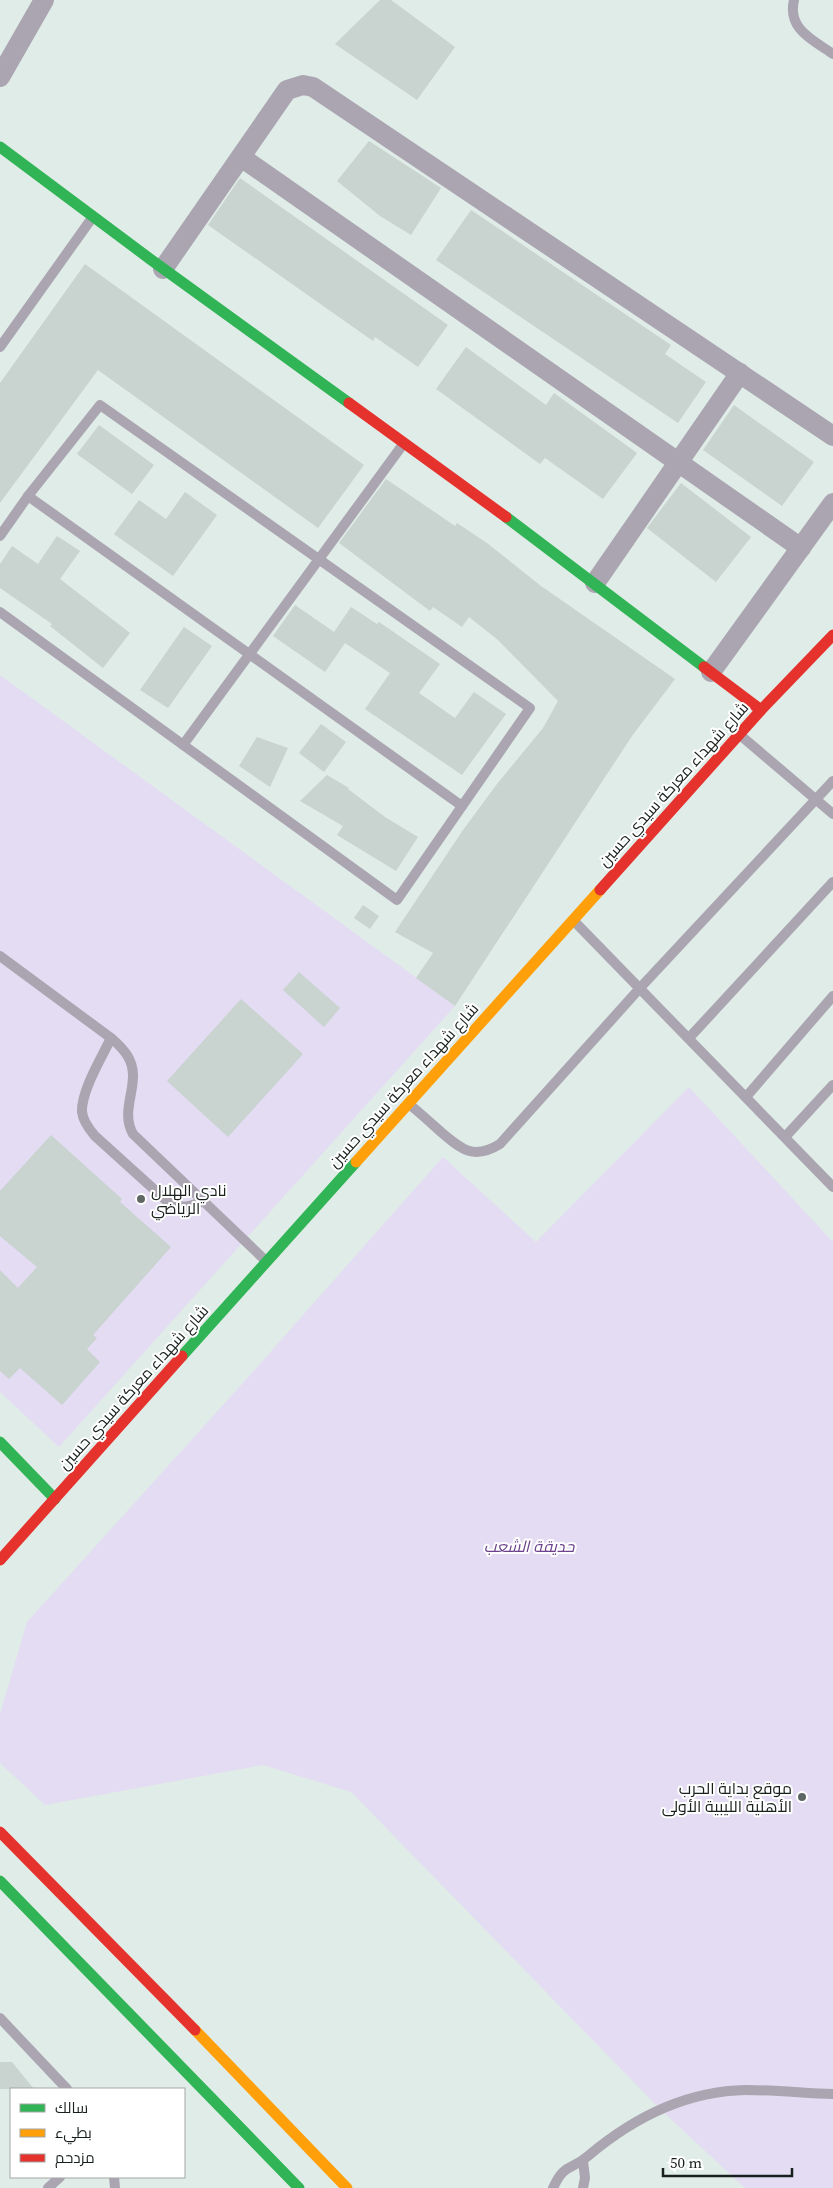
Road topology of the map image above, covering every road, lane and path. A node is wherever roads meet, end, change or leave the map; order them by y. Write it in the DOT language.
graph roads {
  1 [pos="44,0"];
  2 [pos="794,0"];
  3 [pos="833,54"];
  4 [pos="0,78"];
  5 [pos="0,147"];
  6 [pos="241,158"];
  7 [pos="92,218"];
  8 [pos="163,269"];
  9 [pos="0,346"];
  10 [pos="740,373"];
  11 [pos="833,436"];
  12 [pos="404,442"];
  13 [pos="678,462"];
  14 [pos="28,496"];
  15 [pos="833,503"];
  16 [pos="0,536"];
  17 [pos="801,548"];
  18 [pos="319,559"];
  19 [pos="595,583"];
  20 [pos="0,612"];
  21 [pos="833,635"];
  22 [pos="249,655"];
  23 [pos="711,672"];
  24 [pos="761,710"];
  25 [pos="739,734"];
  26 [pos="183,745"];
  27 [pos="833,782"];
  28 [pos="816,800"];
  29 [pos="462,806"];
  30 [pos="833,814"];
  31 [pos="833,882"];
  32 [pos="574,920"];
  33 [pos="0,956"];
  34 [pos="640,988"];
  35 [pos="833,996"];
  36 [pos="111,1038"];
  37 [pos="689,1038"];
  38 [pos="833,1085"];
  39 [pos="746,1098"];
  40 [pos="408,1103"];
  41 [pos="785,1138"];
  42 [pos="833,1187"];
  43 [pos="204,1201"];
  44 [pos="267,1262"];
  45 [pos="0,1442"];
  46 [pos="55,1499"];
  47 [pos="0,1560"];
  48 [pos="0,1832"];
  49 [pos="0,1881"];
  50 [pos="0,2018"];
  51 [pos="66,2088"];
  52 [pos="833,2094"];
  53 [pos="582,2161"];
  54 [pos="59,2178"];
  55 [pos="48,2188"];
  56 [pos="299,2188"];
  57 [pos="347,2188"];
  58 [pos="553,2188"];
  59 [pos="583,2188"];
  1 -- 4 [label="street"];
  2 -- 3 [label="lane"];
  5 -- 7 [label="main road"];
  6 -- 8 [label="street"];
  6 -- 10 [label="street"];
  6 -- 13 [label="street"];
  7 -- 8 [label="main road"];
  7 -- 9 [label="lane"];
  8 -- 12 [label="main road"];
  10 -- 11 [label="street"];
  10 -- 13 [label="street"];
  12 -- 18 [label="lane"];
  12 -- 19 [label="main road"];
  13 -- 17 [label="street"];
  13 -- 19 [label="street"];
  14 -- 16 [label="lane"];
  14 -- 18 [label="lane"];
  14 -- 22 [label="lane"];
  15 -- 17 [label="street"];
  17 -- 23 [label="street"];
  18 -- 22 [label="lane"];
  18 -- 29 [label="lane"];
  19 -- 23 [label="main road"];
  20 -- 26 [label="lane"];
  21 -- 24 [label="main road, شارع شهداء معركة سيدي حسين"];
  22 -- 26 [label="lane"];
  22 -- 29 [label="lane"];
  23 -- 24 [label="main road"];
  24 -- 25 [label="main road, شارع شهداء معركة سيدي حسين"];
  25 -- 28 [label="lane"];
  25 -- 32 [label="main road, شارع شهداء معركة سيدي حسين"];
  26 -- 29 [label="lane"];
  27 -- 28 [label="lane"];
  28 -- 30 [label="lane"];
  28 -- 34 [label="lane"];
  31 -- 37 [label="lane"];
  32 -- 34 [label="lane"];
  32 -- 40 [label="main road, شارع شهداء معركة سيدي حسين"];
  33 -- 36 [label="lane"];
  34 -- 37 [label="lane"];
  34 -- 40 [label="lane"];
  35 -- 39 [label="lane"];
  36 -- 43 [label="lane"];
  36 -- 43 [label="lane"];
  37 -- 39 [label="lane"];
  38 -- 41 [label="lane"];
  39 -- 41 [label="lane"];
  40 -- 44 [label="main road, شارع شهداء معركة سيدي حسين"];
  41 -- 42 [label="lane"];
  43 -- 44 [label="lane"];
  44 -- 46 [label="main road, شارع شهداء معركة سيدي حسين"];
  45 -- 46 [label="main road"];
  46 -- 47 [label="main road, شارع شهداء معركة سيدي حسين"];
  48 -- 57 [label="main road"];
  49 -- 56 [label="main road"];
  50 -- 51 [label="lane"];
  52 -- 53 [label="lane"];
  53 -- 58 [label="lane"];
  53 -- 59 [label="lane"];
  54 -- 55 [label="lane"];
}
